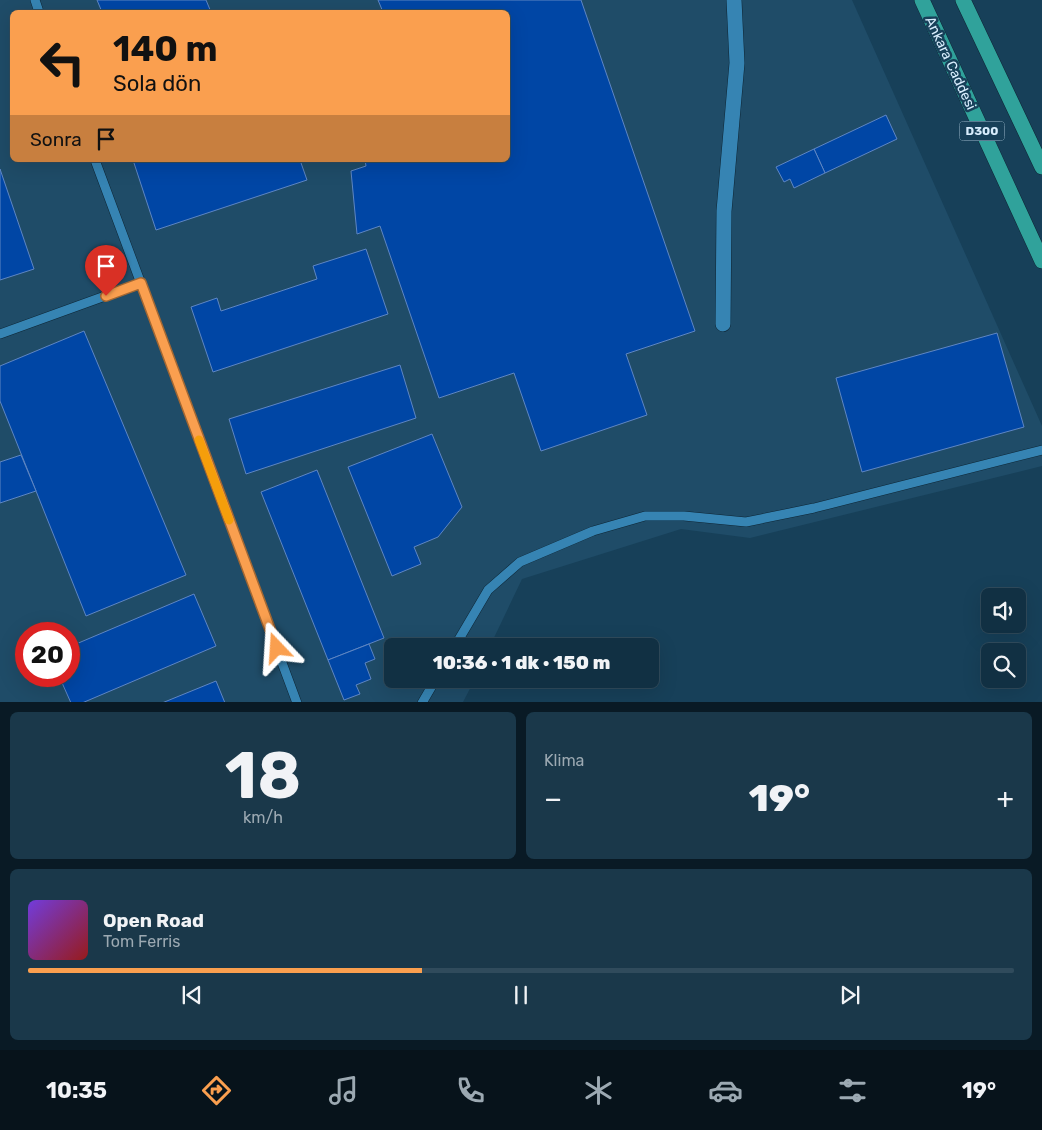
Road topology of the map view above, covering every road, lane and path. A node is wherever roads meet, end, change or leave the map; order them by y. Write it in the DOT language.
graph roads {
  1 [pos="734,0"];
  2 [pos="922,0"];
  3 [pos="963,0"];
  4 [pos="95,162"];
  5 [pos="1042,168"];
  6 [pos="1042,262"];
  7 [pos="141,283"];
  8 [pos="723,324"];
  9 [pos="0,334"];
  10 [pos="1042,450"];
  11 [pos="460,638"];
  12 [pos="431,688"];
  13 [pos="297,702"];
  14 [pos="422,702"];
  1 -- 8 [label="street"];
  2 -- 6 [label="highway, Ankara Caddesi / D300"];
  3 -- 5 [label="highway, D300"];
  4 -- 7 [label="lane"];
  7 -- 9 [label="lane"];
  7 -- 13 [label="lane"];
  10 -- 11 [label="lane"];
  12 -- 14 [label="lane"];
}
